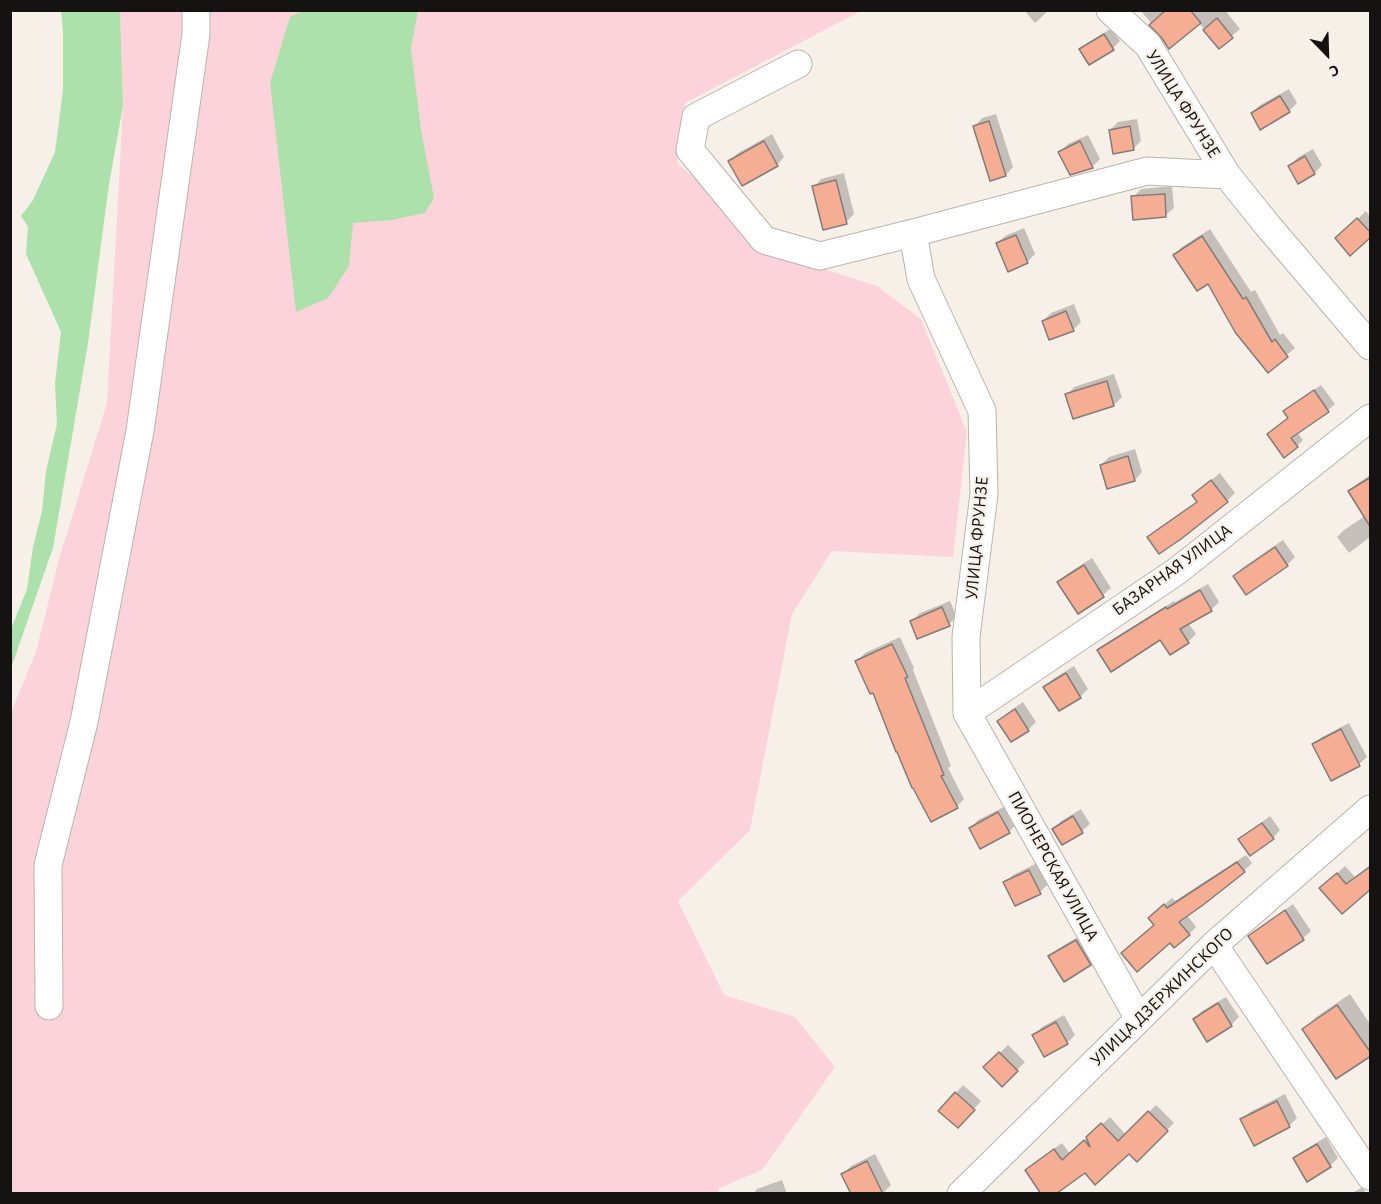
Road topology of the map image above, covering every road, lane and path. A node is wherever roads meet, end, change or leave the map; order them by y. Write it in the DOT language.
graph roads {
  1 [pos="196,10"];
  2 [pos="1110,10"];
  3 [pos="798,64"];
  4 [pos="1227,175"];
  5 [pos="913,233"];
  6 [pos="1371,346"];
  7 [pos="1371,418"];
  8 [pos="968,713"];
  9 [pos="1371,809"];
  10 [pos="1214,945"];
  11 [pos="49,1006"];
  12 [pos="1139,1019"];
  13 [pos="1371,1176"];
  14 [pos="962,1194"];
  1 -- 11 [label="street"];
  2 -- 4 [label="street, УЛИЦА ФРУНЗЕ"];
  3 -- 5 [label="street, УЛИЦА ФРУНЗЕ"];
  4 -- 5 [label="street, УЛИЦА ФРУНЗЕ"];
  4 -- 6 [label="street, УЛИЦА ФРУНЗЕ"];
  5 -- 8 [label="street, УЛИЦА ФРУНЗЕ"];
  7 -- 8 [label="street, БАЗАРНАЯ УЛИЦА"];
  8 -- 12 [label="street, ПИОНЕРСКАЯ УЛИЦА"];
  9 -- 10 [label="street, УЛИЦА ДЗЕРЖИНСКОГО"];
  10 -- 12 [label="street, УЛИЦА ДЗЕРЖИНСКОГО"];
  10 -- 13 [label="street"];
  12 -- 14 [label="street, УЛИЦА ДЗЕРЖИНСКОГО"];
}
